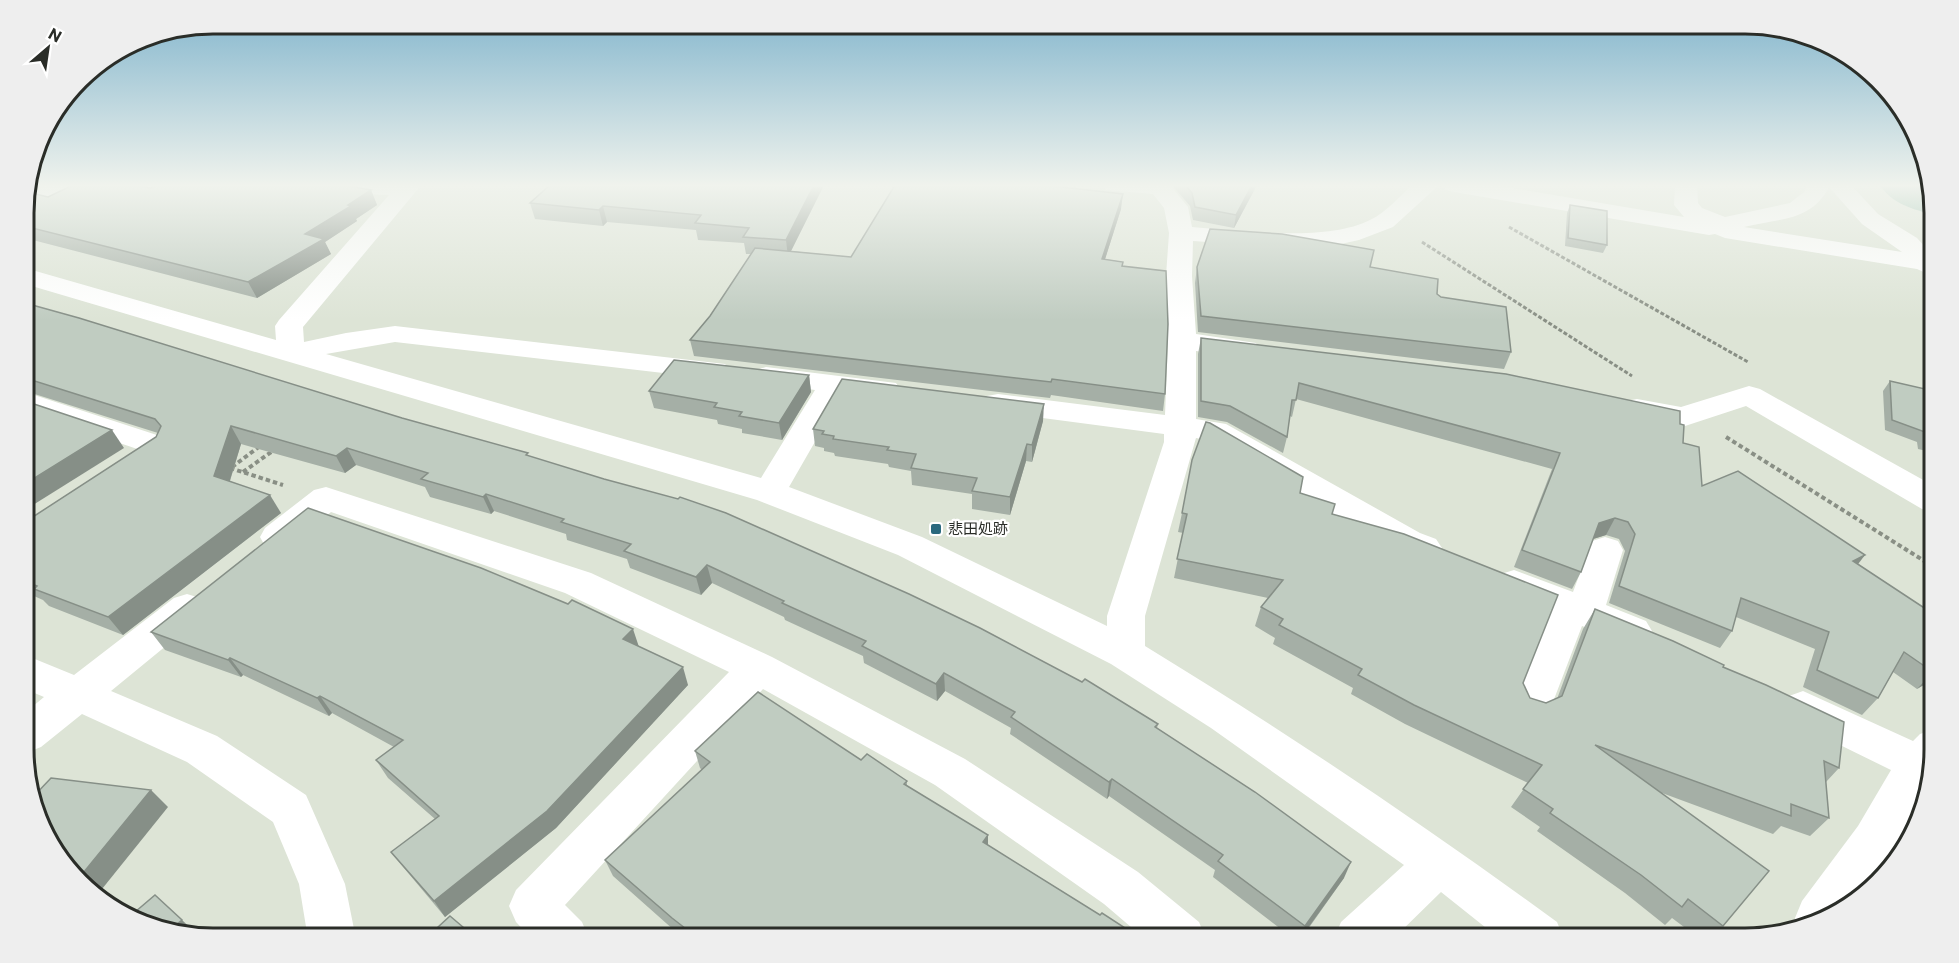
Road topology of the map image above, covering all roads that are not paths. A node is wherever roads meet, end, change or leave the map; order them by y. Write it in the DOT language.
graph roads {
  1 [pos="372,230"];
  2 [pos="1180,230"];
  3 [pos="1364,230"];
  4 [pos="1739,230"];
  5 [pos="1887,230"];
  6 [pos="1181,233"];
  7 [pos="1924,258"];
  8 [pos="1924,261"];
  9 [pos="35,279"];
  10 [pos="1182,341"];
  11 [pos="1276,352"];
  12 [pos="291,354"];
  13 [pos="834,383"];
  14 [pos="917,393"];
  15 [pos="964,399"];
  16 [pos="1614,403"];
  17 [pos="35,404"];
  18 [pos="1179,424"];
  19 [pos="125,464"];
  20 [pos="768,492"];
  21 [pos="1924,495"];
  22 [pos="1605,550"];
  23 [pos="254,555"];
  24 [pos="1452,559"];
  25 [pos="1484,572"];
  26 [pos="218,584"];
  27 [pos="1578,609"];
  28 [pos="1665,643"];
  29 [pos="1125,653"];
  30 [pos="758,668"];
  31 [pos="34,675"];
  32 [pos="77,695"];
  33 [pos="1780,698"];
  34 [pos="1534,704"];
  35 [pos="34,729"];
  36 [pos="1924,754"];
  37 [pos="1924,760"];
  38 [pos="1885,848"];
  39 [pos="1439,863"];
  40 [pos="1829,908"];
  41 [pos="330,928"];
  42 [pos="554,928"];
  43 [pos="1169,928"];
  44 [pos="1370,928"];
  45 [pos="1525,928"];
  1 -- 12 [label="street"];
  2 -- 6 [label="street"];
  3 -- 6 [label="street"];
  4 -- 8 [label="street"];
  5 -- 7 [label="street"];
  6 -- 10 [label="street"];
  9 -- 12 [label="street"];
  10 -- 11 [label="street"];
  10 -- 18 [label="street"];
  12 -- 13 [label="street"];
  12 -- 20 [label="street"];
  13 -- 14 [label="street"];
  13 -- 20 [label="street"];
  15 -- 18 [label="street"];
  16 -- 21 [label="street"];
  17 -- 19 [label="street"];
  18 -- 24 [label="street"];
  18 -- 29 [label="street"];
  20 -- 29 [label="street"];
  22 -- 27 [label="street"];
  23 -- 30 [label="street"];
  25 -- 27 [label="street"];
  26 -- 32 [label="street"];
  27 -- 28 [label="street"];
  27 -- 34 [label="street"];
  29 -- 39 [label="street"];
  30 -- 42 [label="street"];
  30 -- 43 [label="street"];
  31 -- 32 [label="street"];
  32 -- 35 [label="street"];
  32 -- 41 [label="street"];
  33 -- 36 [label="street"];
  37 -- 38 [label="street"];
  38 -- 40 [label="street"];
  39 -- 44 [label="street"];
  39 -- 45 [label="street"];
}
